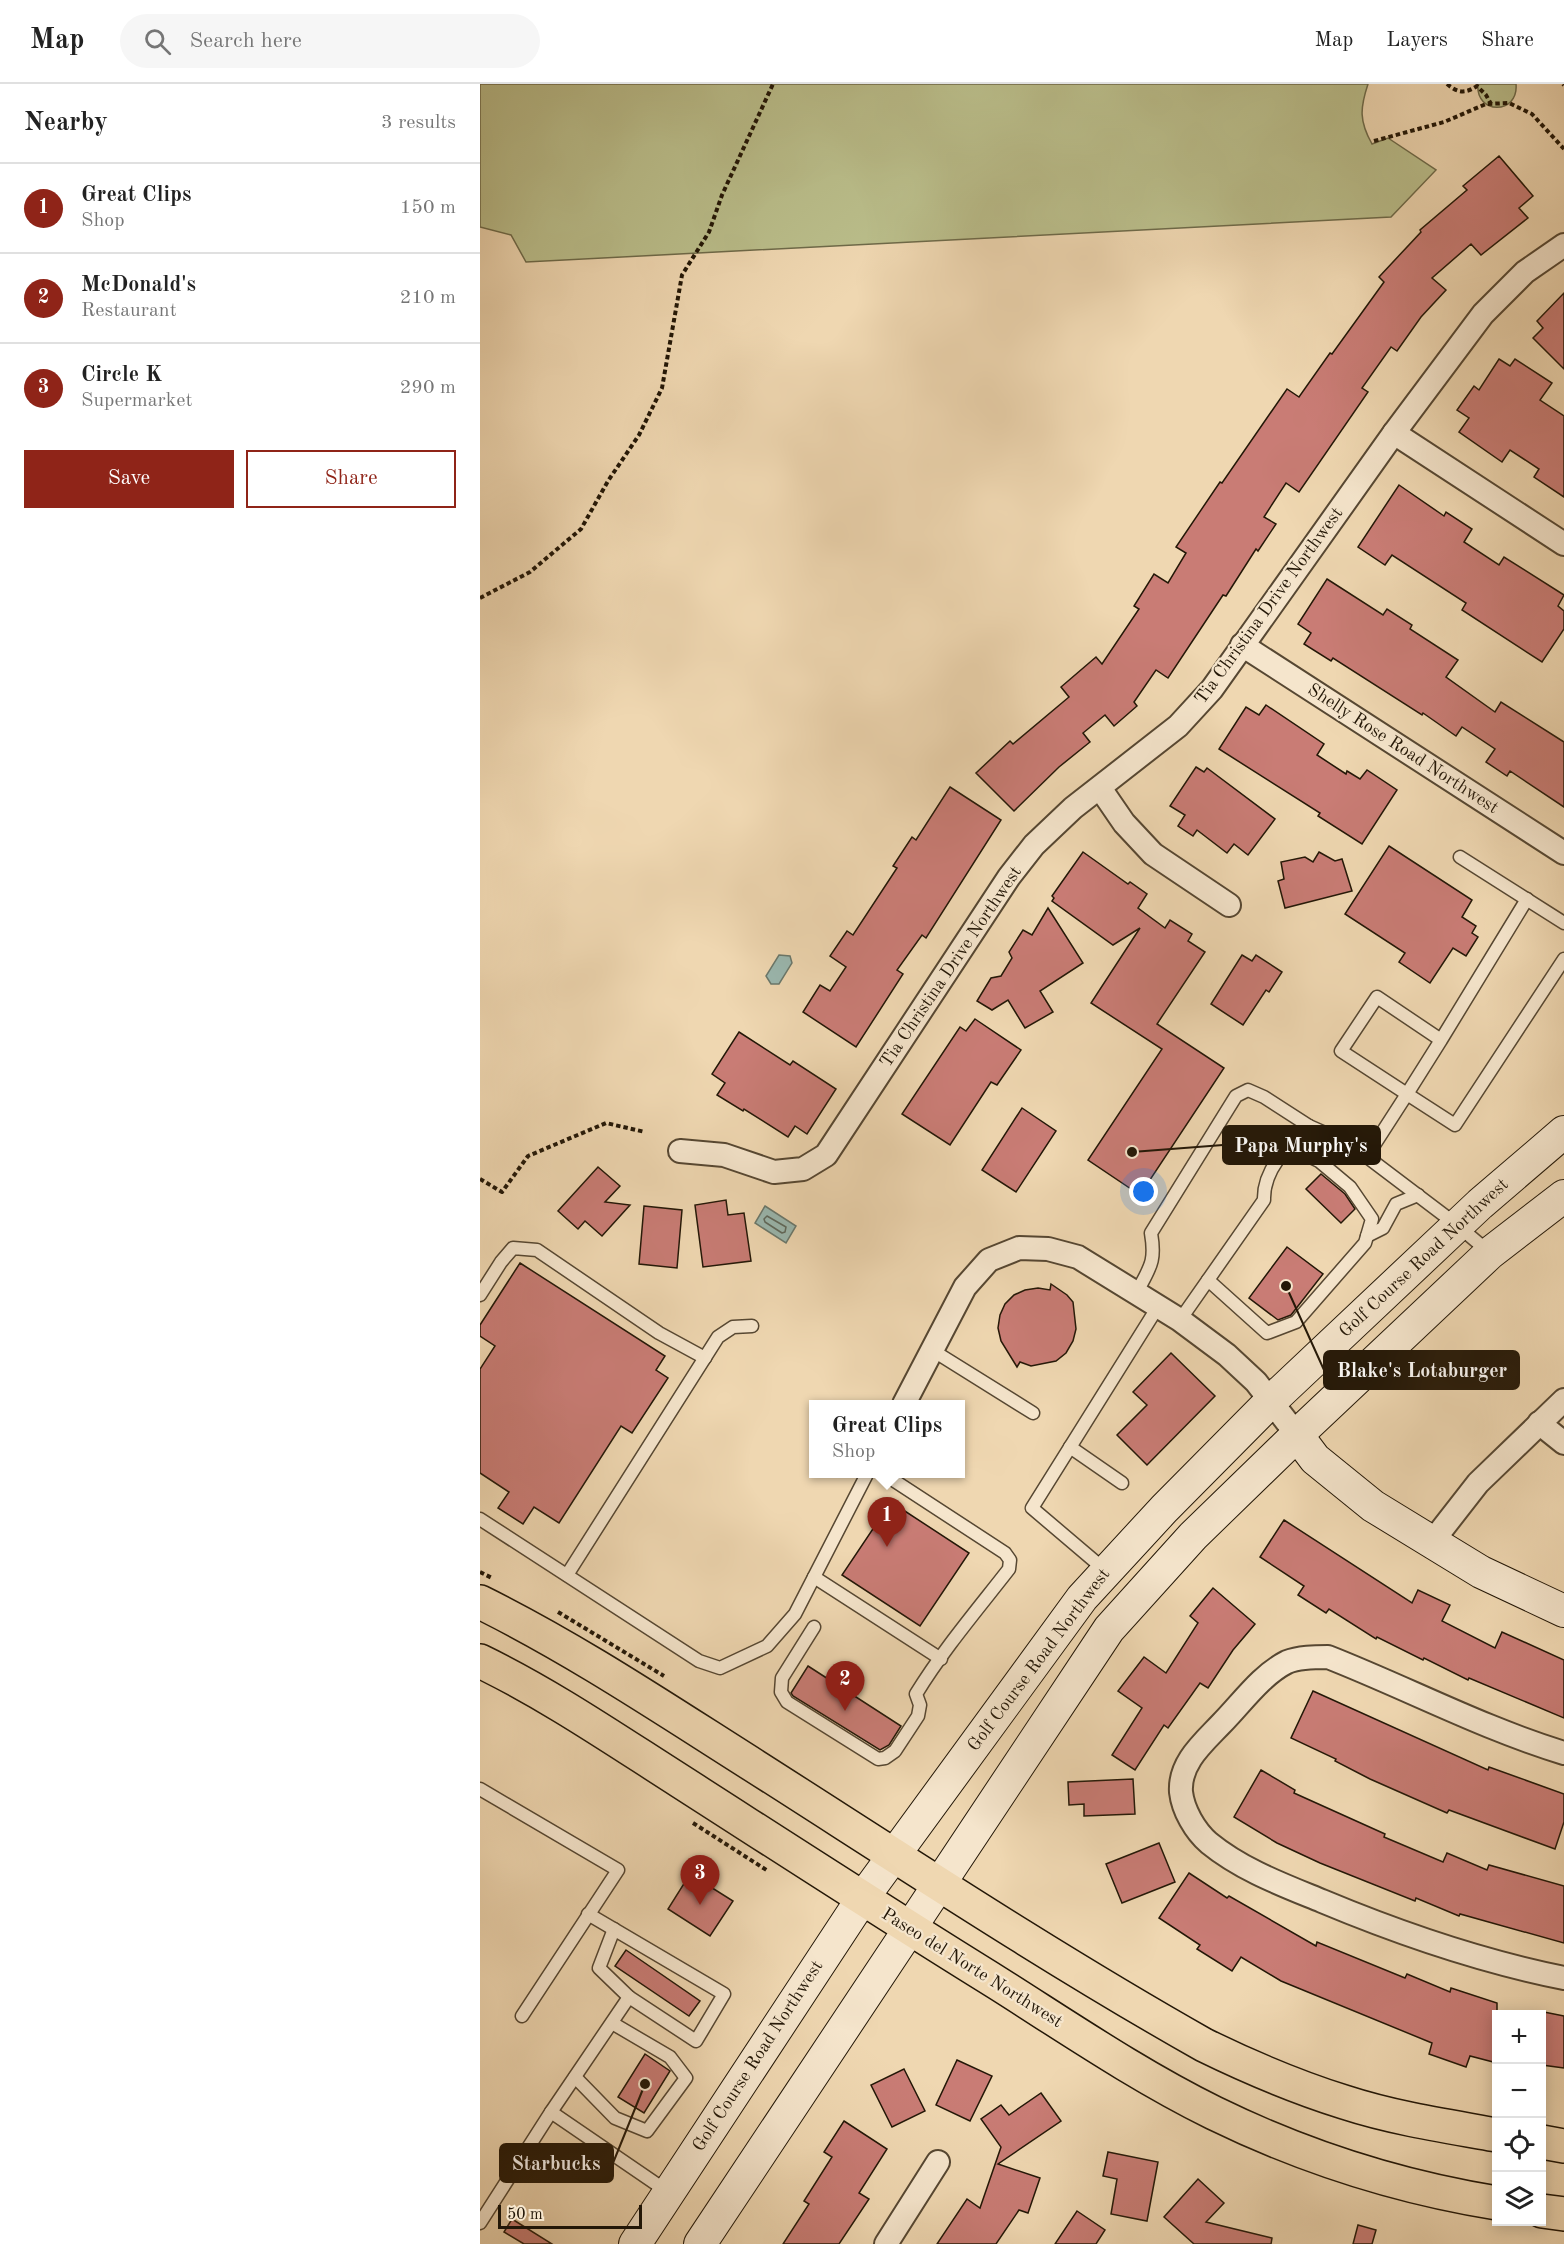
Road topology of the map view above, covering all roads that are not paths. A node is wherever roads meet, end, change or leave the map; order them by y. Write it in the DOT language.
graph roads {
  1 [pos="1564,245"];
  2 [pos="1394,433"];
  3 [pos="1564,544"];
  4 [pos="1242,645"];
  5 [pos="1100,788"];
  6 [pos="1564,853"];
  7 [pos="1460,857"];
  8 [pos="1527,899"];
  9 [pos="1229,905"];
  10 [pos="1564,922"];
  11 [pos="1564,959"];
  12 [pos="1442,1040"];
  13 [pos="1407,1094"];
  14 [pos="1309,1126"];
  15 [pos="1564,1132"];
  16 [pos="1288,1146"];
  17 [pos="680,1151"];
  18 [pos="1367,1156"];
  19 [pos="1418,1195"];
  20 [pos="1564,1196"];
  21 [pos="1457,1225"];
  22 [pos="1367,1236"];
  23 [pos="1490,1253"];
  24 [pos="1208,1280"];
  25 [pos="1137,1292"];
  26 [pos="480,1294"];
  27 [pos="1159,1305"];
  28 [pos="1180,1320"];
  29 [pos="752,1326"];
  30 [pos="932,1350"];
  31 [pos="705,1358"];
  32 [pos="906,1400"];
  33 [pos="1564,1400"];
  34 [pos="1270,1402"];
  35 [pos="1033,1413"];
  36 [pos="1539,1423"];
  37 [pos="1297,1435"];
  38 [pos="1564,1443"];
  39 [pos="1070,1447"];
  40 [pos="864,1478"];
  41 [pos="892,1478"];
  42 [pos="1122,1483"];
  43 [pos="480,1519"];
  44 [pos="1432,1542"];
  45 [pos="1106,1572"];
  46 [pos="567,1575"];
  47 [pos="814,1577"];
  48 [pos="480,1602"];
  49 [pos="1564,1611"];
  50 [pos="814,1627"];
  51 [pos="941,1659"];
  52 [pos="480,1661"];
  53 [pos="1564,1753"];
  54 [pos="480,1789"];
  55 [pos="894,1855"];
  56 [pos="939,1884"];
  57 [pos="862,1899"];
  58 [pos="588,1914"];
  59 [pos="614,1929"];
  60 [pos="910,1929"];
  61 [pos="1564,1978"];
  62 [pos="629,1997"];
  63 [pos="522,2016"];
  64 [pos="612,2023"];
  65 [pos="575,2077"];
  66 [pos="551,2112"];
  67 [pos="1492,2134"];
  68 [pos="1546,2143"];
  69 [pos="1564,2146"];
  70 [pos="938,2162"];
  71 [pos="668,2192"];
  72 [pos="1492,2202"];
  73 [pos="1546,2212"];
  74 [pos="1564,2214"];
  75 [pos="480,2223"];
  76 [pos="635,2244"];
  77 [pos="699,2244"];
  78 [pos="886,2244"];
  1 -- 2 [label="street, Tia Christina Drive Northwest"];
  2 -- 3 [label="street"];
  2 -- 4 [label="street, Tia Christina Drive Northwest"];
  4 -- 5 [label="street, Tia Christina Drive Northwest"];
  4 -- 6 [label="street, Shelly Rose Road Northwest"];
  5 -- 9 [label="street"];
  5 -- 17 [label="street, Tia Christina Drive Northwest"];
  7 -- 8 [label="lane"];
  8 -- 10 [label="lane"];
  8 -- 12 [label="lane"];
  11 -- 13 [label="lane"];
  12 -- 13 [label="lane"];
  12 -- 13 [label="lane"];
  13 -- 18 [label="lane"];
  14 -- 16 [label="lane"];
  14 -- 18 [label="lane"];
  14 -- 25 [label="lane"];
  15 -- 21 [label="main road, Golf Course Road Northwest"];
  16 -- 22 [label="lane"];
  16 -- 24 [label="lane"];
  18 -- 19 [label="lane"];
  19 -- 21 [label="lane"];
  19 -- 22 [label="lane"];
  20 -- 23 [label="main road, Golf Course Road Northwest"];
  21 -- 23 [label="lane"];
  21 -- 34 [label="main road, Golf Course Road Northwest"];
  22 -- 24 [label="lane"];
  23 -- 37 [label="main road, Golf Course Road Northwest"];
  24 -- 28 [label="lane"];
  25 -- 27 [label="street"];
  25 -- 30 [label="street"];
  26 -- 31 [label="lane"];
  27 -- 28 [label="street"];
  27 -- 39 [label="lane"];
  28 -- 34 [label="street"];
  29 -- 31 [label="lane"];
  30 -- 32 [label="street"];
  30 -- 35 [label="lane"];
  31 -- 46 [label="lane"];
  33 -- 36 [label="street"];
  34 -- 37 [label="street"];
  34 -- 45 [label="main road, Golf Course Road Northwest"];
  36 -- 38 [label="street"];
  36 -- 44 [label="street"];
  37 -- 44 [label="main road"];
  37 -- 56 [label="main road, Golf Course Road Northwest"];
  39 -- 42 [label="lane"];
  39 -- 45 [label="lane"];
  40 -- 47 [label="lane"];
  41 -- 51 [label="lane"];
  43 -- 46 [label="lane"];
  44 -- 49 [label="main road"];
  45 -- 55 [label="main road, Golf Course Road Northwest"];
  46 -- 47 [label="lane"];
  47 -- 51 [label="lane"];
  48 -- 55 [label="main road"];
  50 -- 51 [label="lane"];
  52 -- 57 [label="main road, Paseo del Norte Northwest"];
  53 -- 61 [label="street"];
  54 -- 58 [label="lane"];
  55 -- 56 [label="main road"];
  55 -- 57 [label="main road, Golf Course Road Northwest"];
  56 -- 60 [label="main road, Golf Course Road Northwest"];
  56 -- 67 [label="main road"];
  57 -- 60 [label="main road, Paseo del Norte Northwest"];
  57 -- 71 [label="main road, Golf Course Road Northwest"];
  58 -- 59 [label="lane"];
  58 -- 63 [label="lane"];
  59 -- 62 [label="lane"];
  59 -- 62 [label="lane"];
  60 -- 72 [label="main road, Paseo del Norte Northwest"];
  60 -- 77 [label="main road, Golf Course Road Northwest"];
  62 -- 64 [label="lane"];
  64 -- 65 [label="lane"];
  64 -- 65 [label="lane"];
  65 -- 66 [label="lane"];
  66 -- 71 [label="lane"];
  66 -- 75 [label="lane"];
  68 -- 69 [label="main road"];
  70 -- 78 [label="street"];
  71 -- 76 [label="main road, Golf Course Road Northwest"];
  73 -- 74 [label="main road"];
}
